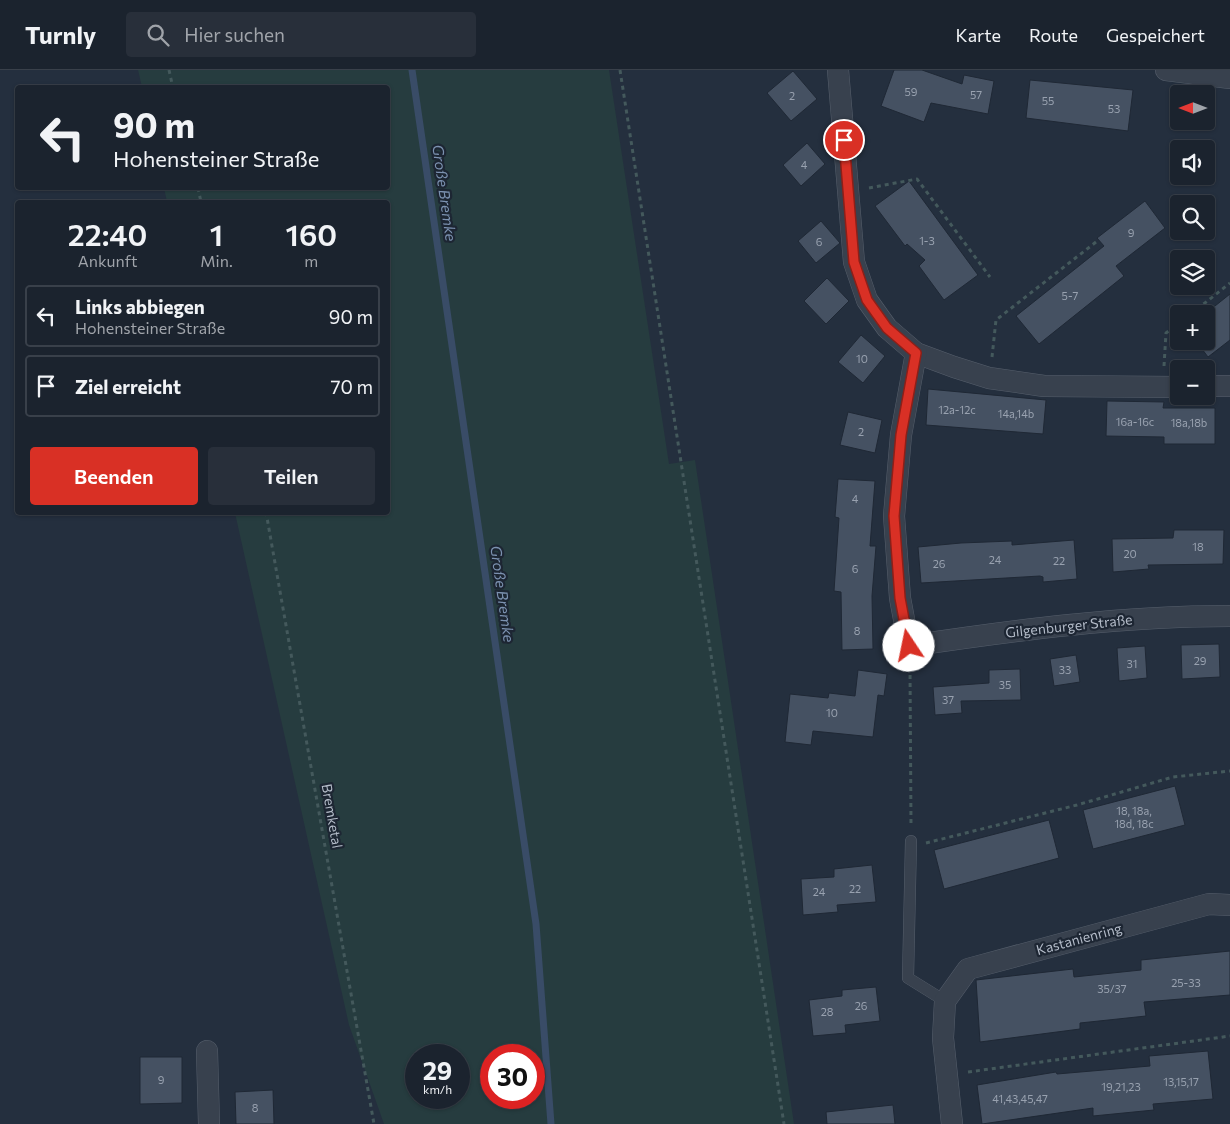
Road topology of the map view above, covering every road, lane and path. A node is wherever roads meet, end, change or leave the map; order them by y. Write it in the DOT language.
graph roads {
  1 [pos="169,70"];
  2 [pos="620,70"];
  3 [pos="838,70"];
  4 [pos="1166,70"];
  5 [pos="1230,78"];
  6 [pos="172,85"];
  7 [pos="849,192"];
  8 [pos="1096,242"];
  9 [pos="990,277"];
  10 [pos="1230,283"];
  11 [pos="1202,305"];
  12 [pos="1170,330"];
  13 [pos="916,353"];
  14 [pos="989,378"];
  15 [pos="1215,386"];
  16 [pos="1230,386"];
  17 [pos="1170,387"];
  18 [pos="267,515"];
  19 [pos="1230,616"];
  20 [pos="909,646"];
  21 [pos="1230,771"];
  22 [pos="911,844"];
  23 [pos="1230,905"];
  24 [pos="945,1001"];
  25 [pos="1230,1036"];
  26 [pos="207,1052"];
  27 [pos="946,1075"];
  28 [pos="209,1124"];
  29 [pos="374,1124"];
  30 [pos="784,1124"];
  31 [pos="952,1124"];
  1 -- 6 [label="path"];
  2 -- 30 [label="path"];
  3 -- 7 [label="street"];
  4 -- 5 [label="street"];
  7 -- 9 [label="path"];
  7 -- 13 [label="street"];
  8 -- 14 [label="path"];
  10 -- 11 [label="path"];
  12 -- 17 [label="path"];
  13 -- 14 [label="street"];
  13 -- 20 [label="street"];
  14 -- 17 [label="street"];
  15 -- 16 [label="street"];
  18 -- 29 [label="path, Bremketal"];
  19 -- 20 [label="street, Gilgenburger Straße"];
  20 -- 22 [label="path"];
  21 -- 22 [label="path"];
  22 -- 24 [label="lane"];
  23 -- 24 [label="street, Kastanienring"];
  24 -- 27 [label="street"];
  25 -- 27 [label="path"];
  26 -- 28 [label="street"];
  27 -- 31 [label="street"];
}
